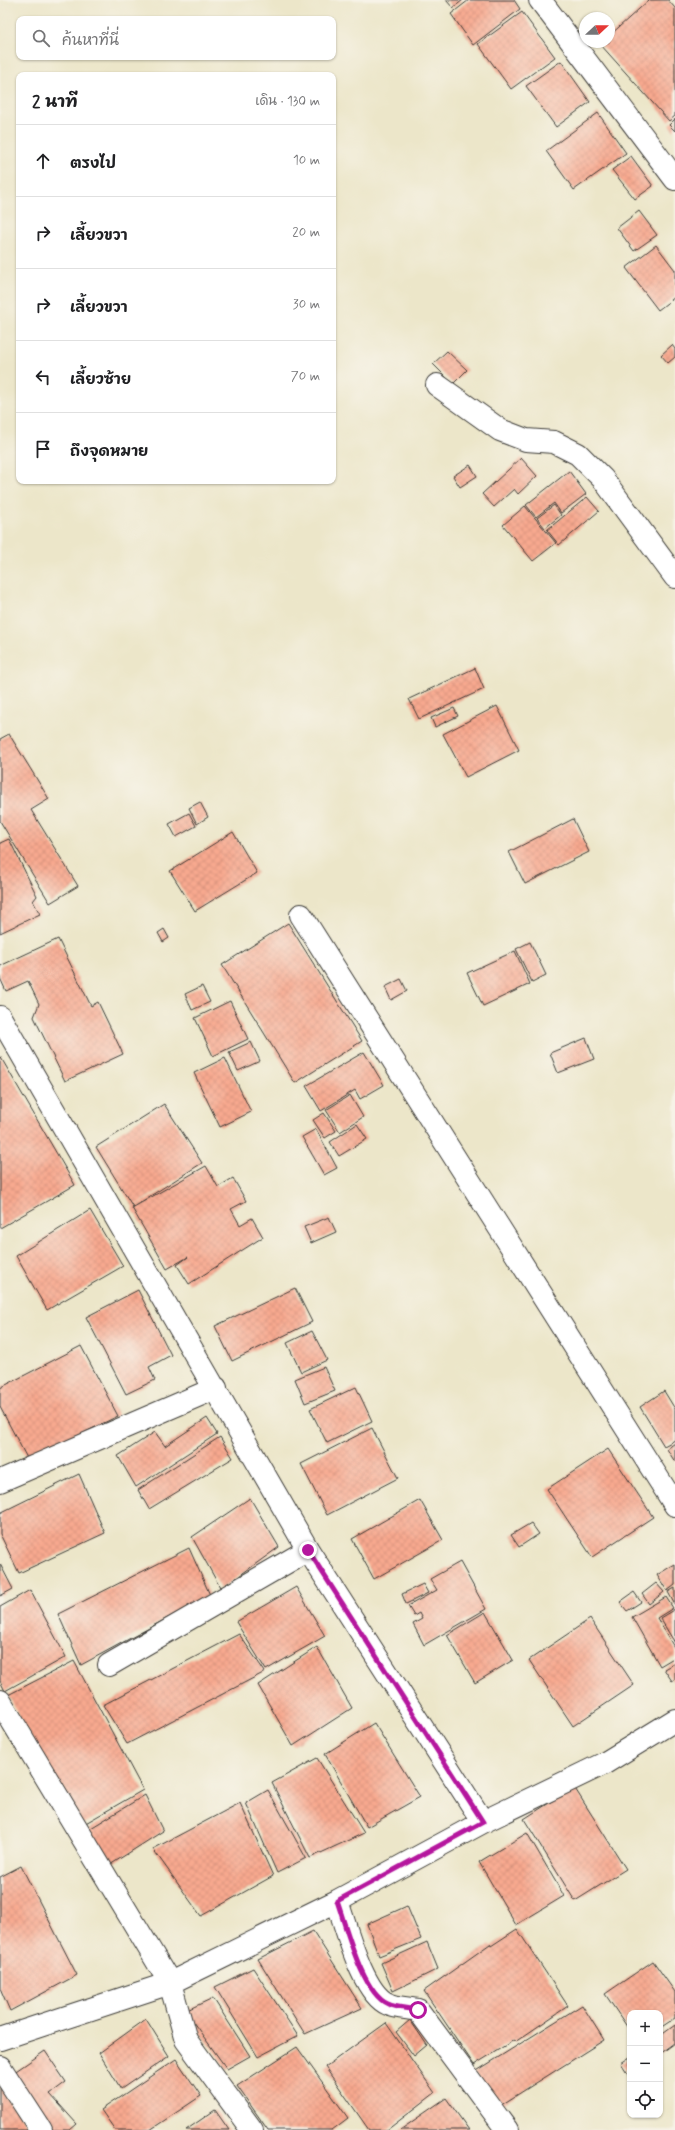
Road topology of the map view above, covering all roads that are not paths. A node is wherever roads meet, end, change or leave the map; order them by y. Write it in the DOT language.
graph roads {
  1 [pos="540,0"];
  2 [pos="672,169"];
  3 [pos="437,385"];
  4 [pos="675,577"];
  5 [pos="301,915"];
  6 [pos="0,1017"];
  7 [pos="216,1388"];
  8 [pos="0,1481"];
  9 [pos="675,1504"];
  10 [pos="308,1550"];
  11 [pos="109,1665"];
  12 [pos="0,1701"];
  13 [pos="675,1720"];
  14 [pos="483,1822"];
  15 [pos="337,1901"];
  16 [pos="170,1983"];
  17 [pos="0,2039"];
  18 [pos="0,2067"];
  19 [pos="40,2130"];
  20 [pos="252,2130"];
  21 [pos="507,2130"];
  1 -- 2 [label="street"];
  3 -- 4 [label="street"];
  5 -- 9 [label="street"];
  6 -- 7 [label="street"];
  7 -- 8 [label="street"];
  7 -- 10 [label="street"];
  10 -- 11 [label="street"];
  10 -- 14 [label="street"];
  12 -- 16 [label="street"];
  13 -- 14 [label="street"];
  14 -- 15 [label="street"];
  15 -- 16 [label="street"];
  15 -- 21 [label="street"];
  16 -- 17 [label="street"];
  16 -- 20 [label="street"];
  18 -- 19 [label="street"];
}
